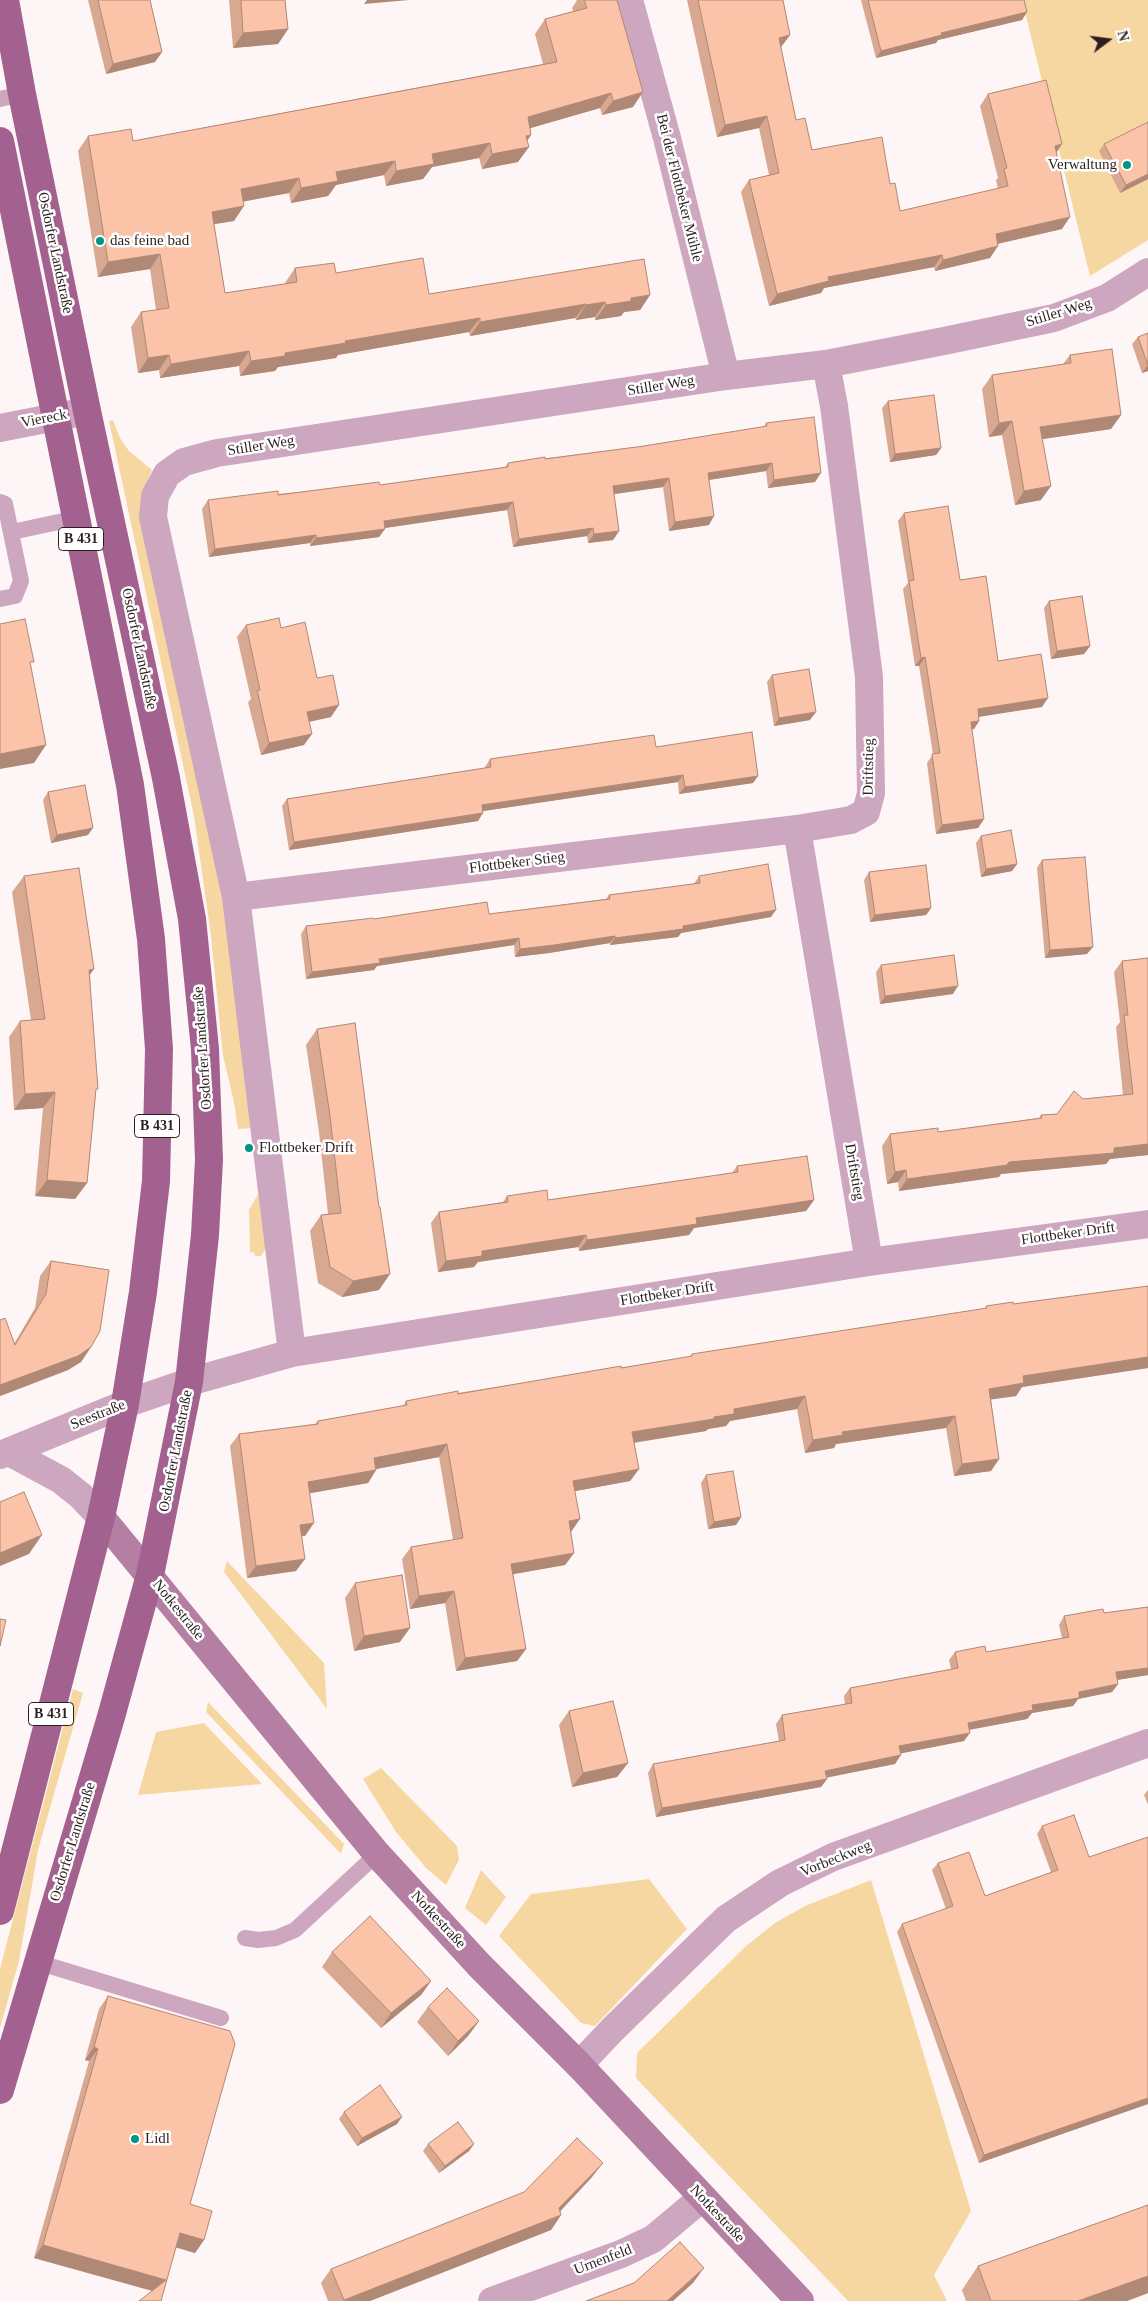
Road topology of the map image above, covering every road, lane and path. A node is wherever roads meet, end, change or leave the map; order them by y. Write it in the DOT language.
graph roads {
  1 [pos="5,0"];
  2 [pos="629,0"];
  3 [pos="11,96"];
  4 [pos="0,141"];
  5 [pos="1148,272"];
  6 [pos="826,364"];
  7 [pos="726,376"];
  8 [pos="87,410"];
  9 [pos="56,417"];
  10 [pos="0,428"];
  11 [pos="0,502"];
  12 [pos="77,518"];
  13 [pos="12,532"];
  14 [pos="0,599"];
  15 [pos="797,829"];
  16 [pos="236,896"];
  17 [pos="1148,1224"];
  18 [pos="869,1262"];
  19 [pos="292,1353"];
  20 [pos="190,1382"];
  21 [pos="125,1404"];
  22 [pos="5,1454"];
  23 [pos="101,1517"];
  24 [pos="150,1575"];
  25 [pos="1148,1743"];
  26 [pos="377,1854"];
  27 [pos="7,1861"];
  28 [pos="0,1911"];
  29 [pos="245,1938"];
  30 [pos="37,1962"];
  31 [pos="221,2018"];
  32 [pos="579,2065"];
  33 [pos="0,2090"];
  34 [pos="702,2198"];
  35 [pos="492,2301"];
  36 [pos="800,2301"];
  1 -- 3 [label="main road, Osdorfer Landstraße / B 431"];
  2 -- 7 [label="street, Bei der Flottbeker Mühle"];
  3 -- 8 [label="main road, Osdorfer Landstraße / B 431"];
  4 -- 9 [label="main road, Osdorfer Landstraße / B 431"];
  5 -- 6 [label="street, Stiller Weg"];
  6 -- 7 [label="street, Stiller Weg"];
  6 -- 15 [label="street, Driftstieg"];
  7 -- 16 [label="street, Stiller Weg"];
  8 -- 9 [label="street, Viereck"];
  8 -- 20 [label="main road, Osdorfer Landstraße / B 431"];
  9 -- 10 [label="street, Viereck"];
  9 -- 12 [label="main road, Osdorfer Landstraße / B 431"];
  11 -- 13 [label="lane"];
  12 -- 13 [label="lane"];
  12 -- 21 [label="main road, Osdorfer Landstraße / B 431"];
  13 -- 14 [label="lane"];
  15 -- 16 [label="street, Flottbeker Stieg"];
  15 -- 18 [label="street, Driftstieg"];
  16 -- 19 [label="street"];
  17 -- 18 [label="street, Flottbeker Drift"];
  18 -- 19 [label="street, Flottbeker Drift"];
  19 -- 20 [label="street, Flottbeker Drift"];
  20 -- 21 [label="street, Seestraße"];
  20 -- 24 [label="main road, Osdorfer Landstraße / B 431"];
  21 -- 22 [label="street, Seestraße"];
  21 -- 23 [label="main road, Osdorfer Landstraße / B 431"];
  22 -- 23 [label="street, Seestraße"];
  23 -- 24 [label="street, Notkestraße"];
  23 -- 27 [label="main road, Osdorfer Landstraße / B 431"];
  24 -- 26 [label="street, Notkestraße"];
  24 -- 30 [label="main road, Osdorfer Landstraße / B 431"];
  25 -- 32 [label="street, Vorbeckweg"];
  26 -- 29 [label="lane"];
  26 -- 32 [label="street, Notkestraße"];
  27 -- 28 [label="main road, Osdorfer Landstraße / B 431"];
  30 -- 31 [label="lane"];
  30 -- 33 [label="main road, Osdorfer Landstraße / B 431"];
  32 -- 34 [label="street, Notkestraße"];
  34 -- 35 [label="street, Urnenfeld"];
  34 -- 36 [label="street, Notkestraße"];
}
